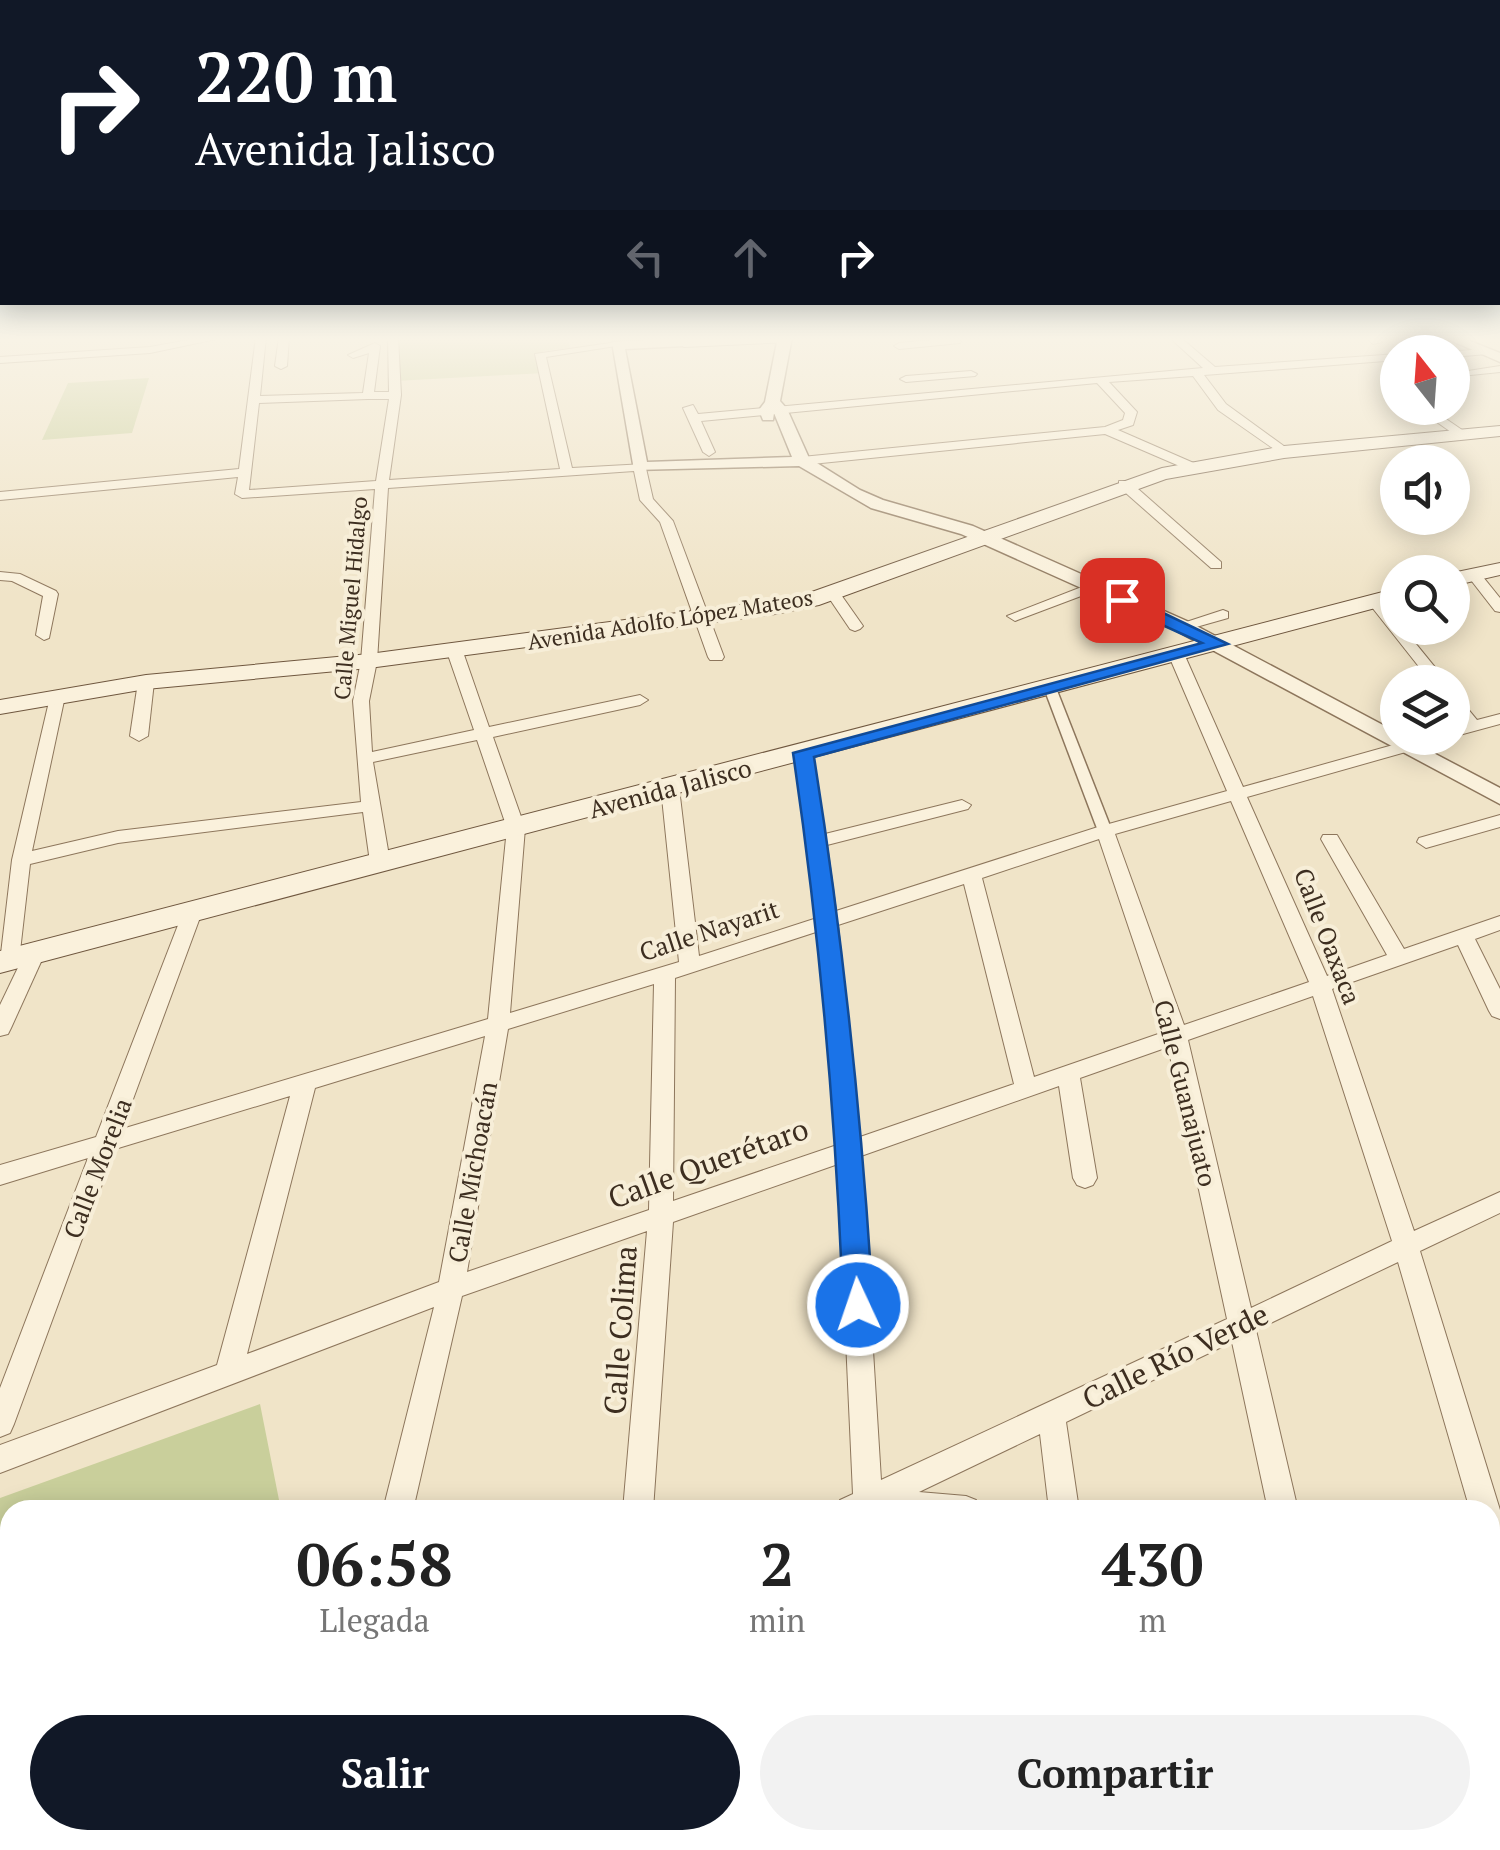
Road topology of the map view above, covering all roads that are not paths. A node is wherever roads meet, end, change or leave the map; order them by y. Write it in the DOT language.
graph roads {
  1 [pos="248,423"];
  2 [pos="391,423"];
  3 [pos="557,423"];
  4 [pos="631,423"];
  5 [pos="696,423"];
  6 [pos="776,423"];
  7 [pos="784,423"];
  8 [pos="1126,423"];
  9 [pos="1245,423"];
  10 [pos="1448,425"];
  11 [pos="1108,430"];
  12 [pos="1500,431"];
  13 [pos="1462,434"];
  14 [pos="710,452"];
  15 [pos="1284,452"];
  16 [pos="784,461"];
  17 [pos="812,466"];
  18 [pos="1191,466"];
  19 [pos="640,468"];
  20 [pos="567,472"];
  21 [pos="241,473"];
  22 [pos="1124,484"];
  23 [pos="382,486"];
  24 [pos="2,500"];
  25 [pos="985,538"];
  26 [pos="1216,565"];
  27 [pos="1500,569"];
  28 [pos="0,576"];
  29 [pos="1470,576"];
  30 [pos="1470,584"];
  31 [pos="1092,587"];
  32 [pos="832,592"];
  33 [pos="1380,600"];
  34 [pos="1500,608"];
  35 [pos="1224,615"];
  36 [pos="1015,616"];
  37 [pos="701,618"];
  38 [pos="855,626"];
  39 [pos="1182,626"];
  40 [pos="44,635"];
  41 [pos="1219,644"];
  42 [pos="454,650"];
  43 [pos="1177,656"];
  44 [pos="716,657"];
  45 [pos="369,660"];
  46 [pos="146,682"];
  47 [pos="1050,688"];
  48 [pos="57,696"];
  49 [pos="640,700"];
  50 [pos="0,706"];
  51 [pos="1500,719"];
  52 [pos="1470,722"];
  53 [pos="1473,726"];
  54 [pos="1470,727"];
  55 [pos="1380,731"];
  56 [pos="480,735"];
  57 [pos="139,736"];
  58 [pos="803,753"];
  59 [pos="1380,754"];
  60 [pos="1424,755"];
  61 [pos="364,759"];
  62 [pos="670,788"];
  63 [pos="1240,794"];
  64 [pos="1500,796"];
  65 [pos="962,804"];
  66 [pos="370,806"];
  67 [pos="1500,822"];
  68 [pos="516,828"];
  69 [pos="1106,831"];
  70 [pos="1330,839"];
  71 [pos="819,841"];
  72 [pos="1426,842"];
  73 [pos="21,860"];
  74 [pos="380,862"];
  75 [pos="970,874"];
  76 [pos="192,912"];
  77 [pos="829,919"];
  78 [pos="1500,923"];
  79 [pos="1464,935"];
  80 [pos="1398,956"];
  81 [pos="15,958"];
  82 [pos="690,966"];
  83 [pos="665,974"];
  84 [pos="1320,984"];
  85 [pos="1500,1011"];
  86 [pos="498,1024"];
  87 [pos="0,1028"];
  88 [pos="1176,1034"];
  89 [pos="1068,1074"];
  90 [pos="304,1082"];
  91 [pos="1026,1088"];
  92 [pos="108,1143"];
  93 [pos="850,1147"];
  94 [pos="0,1174"];
  95 [pos="1085,1178"];
  96 [pos="1500,1202"];
  97 [pos="661,1214"];
  98 [pos="1406,1244"];
  99 [pos="451,1289"];
  100 [pos="1240,1325"];
  101 [pos="230,1371"];
  102 [pos="1051,1415"];
  103 [pos="0,1424"];
  104 [pos="0,1459"];
  105 [pos="400,1500"];
  106 [pos="639,1500"];
  107 [pos="859,1500"];
  108 [pos="872,1500"];
  109 [pos="1063,1500"];
  110 [pos="1281,1500"];
  111 [pos="1482,1500"];
  1 -- 21 [label="street"];
  2 -- 23 [label="street, Calle Miguel Hidalgo"];
  3 -- 20 [label="street"];
  4 -- 19 [label="street"];
  5 -- 14 [label="street"];
  6 -- 16 [label="street"];
  7 -- 17 [label="street"];
  8 -- 11 [label="street"];
  9 -- 15 [label="street"];
  10 -- 13 [label="street"];
  11 -- 17 [label="street"];
  11 -- 18 [label="street"];
  12 -- 13 [label="main road, Avenida Adolfo López Mateos"];
  13 -- 15 [label="main road, Avenida Adolfo López Mateos"];
  15 -- 18 [label="main road, Avenida Adolfo López Mateos"];
  16 -- 17 [label="street"];
  16 -- 19 [label="street"];
  17 -- 25 [label="street"];
  18 -- 22 [label="main road, Avenida Adolfo López Mateos"];
  19 -- 20 [label="street"];
  19 -- 37 [label="street"];
  20 -- 23 [label="street"];
  21 -- 23 [label="street"];
  21 -- 24 [label="street"];
  22 -- 25 [label="main road, Avenida Adolfo López Mateos"];
  22 -- 26 [label="street"];
  23 -- 45 [label="street, Calle Miguel Hidalgo"];
  25 -- 31 [label="street"];
  25 -- 32 [label="main road, Avenida Adolfo López Mateos"];
  27 -- 29 [label="main road"];
  28 -- 40 [label="street"];
  30 -- 34 [label="street"];
  31 -- 36 [label="street"];
  31 -- 39 [label="street"];
  32 -- 37 [label="main road, Avenida Adolfo López Mateos"];
  32 -- 38 [label="street"];
  33 -- 41 [label="main road, Avenida Jalisco"];
  35 -- 39 [label="street"];
  37 -- 42 [label="main road, Avenida Adolfo López Mateos"];
  37 -- 44 [label="street"];
  39 -- 41 [label="street"];
  41 -- 43 [label="main road, Avenida Jalisco"];
  41 -- 55 [label="street"];
  42 -- 45 [label="main road, Avenida Adolfo López Mateos"];
  42 -- 56 [label="street"];
  43 -- 47 [label="main road, Avenida Jalisco"];
  43 -- 63 [label="street, Calle Oaxaca"];
  45 -- 46 [label="main road, Avenida Adolfo López Mateos"];
  45 -- 61 [label="street, Calle Miguel Hidalgo"];
  46 -- 48 [label="main road, Avenida Adolfo López Mateos"];
  46 -- 57 [label="street"];
  47 -- 58 [label="main road, Avenida Jalisco"];
  47 -- 69 [label="street, Calle Guanajuato"];
  48 -- 50 [label="main road, Avenida Adolfo López Mateos"];
  48 -- 73 [label="street"];
  49 -- 56 [label="street"];
  51 -- 53 [label="street"];
  52 -- 53 [label="street"];
  53 -- 54 [label="street"];
  56 -- 61 [label="street"];
  56 -- 68 [label="street"];
  58 -- 62 [label="main road, Avenida Jalisco"];
  58 -- 71 [label="street"];
  59 -- 63 [label="street, Calle Nayarit"];
  60 -- 64 [label="street"];
  61 -- 66 [label="street, Calle Miguel Hidalgo"];
  62 -- 68 [label="main road, Avenida Jalisco"];
  62 -- 82 [label="street"];
  63 -- 69 [label="street, Calle Nayarit"];
  63 -- 84 [label="street, Calle Oaxaca"];
  65 -- 71 [label="street"];
  66 -- 73 [label="street"];
  66 -- 74 [label="street, Calle Miguel Hidalgo"];
  67 -- 72 [label="street"];
  68 -- 74 [label="main road, Avenida Jalisco"];
  68 -- 86 [label="street, Calle Michoacán"];
  69 -- 75 [label="street, Calle Nayarit"];
  69 -- 88 [label="street, Calle Guanajuato"];
  70 -- 80 [label="street"];
  71 -- 77 [label="street"];
  73 -- 81 [label="street"];
  74 -- 76 [label="main road, Avenida Jalisco"];
  75 -- 77 [label="street, Calle Nayarit"];
  75 -- 91 [label="street"];
  76 -- 81 [label="main road, Avenida Jalisco"];
  76 -- 92 [label="street, Calle Morelia"];
  77 -- 82 [label="street, Calle Nayarit"];
  77 -- 93 [label="street"];
  78 -- 79 [label="street, Calle Querétaro"];
  79 -- 80 [label="street, Calle Querétaro"];
  79 -- 85 [label="street"];
  80 -- 84 [label="street, Calle Querétaro"];
  81 -- 87 [label="street"];
  82 -- 83 [label="street, Calle Nayarit"];
  83 -- 86 [label="street, Calle Nayarit"];
  83 -- 97 [label="street, Calle Colima"];
  84 -- 88 [label="street, Calle Querétaro"];
  84 -- 98 [label="street, Calle Oaxaca"];
  86 -- 90 [label="street, Calle Nayarit"];
  86 -- 99 [label="street, Calle Michoacán"];
  88 -- 89 [label="street, Calle Querétaro"];
  88 -- 100 [label="street, Calle Guanajuato"];
  89 -- 91 [label="street, Calle Querétaro"];
  89 -- 95 [label="street"];
  90 -- 92 [label="street, Calle Nayarit"];
  90 -- 101 [label="street"];
  91 -- 93 [label="street, Calle Querétaro"];
  92 -- 94 [label="street, Calle Nayarit"];
  92 -- 103 [label="street, Calle Morelia"];
  93 -- 97 [label="street, Calle Querétaro"];
  93 -- 107 [label="street"];
  96 -- 98 [label="street, Calle Río Verde"];
  97 -- 99 [label="street, Calle Querétaro"];
  97 -- 106 [label="street, Calle Colima"];
  98 -- 100 [label="street, Calle Río Verde"];
  98 -- 111 [label="street, Calle Oaxaca"];
  99 -- 101 [label="street, Calle Querétaro"];
  99 -- 105 [label="street, Calle Michoacán"];
  100 -- 102 [label="street, Calle Río Verde"];
  100 -- 110 [label="street, Calle Guanajuato"];
  101 -- 104 [label="street, Calle Querétaro"];
  102 -- 108 [label="street, Calle Río Verde"];
  102 -- 109 [label="street"];
}
